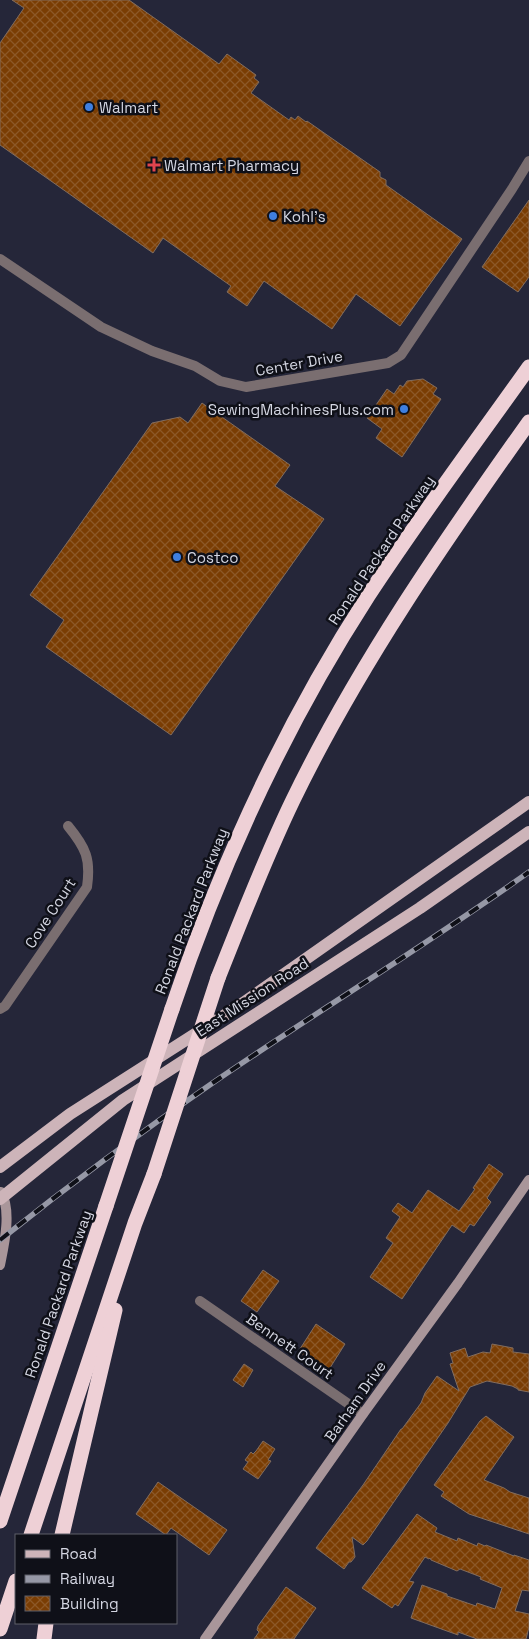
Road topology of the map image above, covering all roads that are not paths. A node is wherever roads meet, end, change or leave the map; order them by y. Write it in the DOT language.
graph roads {
  1 [pos="529,161"];
  2 [pos="0,259"];
  3 [pos="529,368"];
  4 [pos="526,427"];
  5 [pos="529,802"];
  6 [pos="68,826"];
  7 [pos="529,832"];
  8 [pos="0,1009"];
  9 [pos="0,1167"];
  10 [pos="529,1180"];
  11 [pos="1,1195"];
  12 [pos="135,1223"];
  13 [pos="0,1265"];
  14 [pos="200,1301"];
  15 [pos="363,1414"];
  16 [pos="0,1521"];
  17 [pos="32,1534"];
  18 [pos="62,1534"];
  19 [pos="15,1584"];
  20 [pos="46,1624"];
  21 [pos="0,1629"];
  22 [pos="44,1639"];
  23 [pos="205,1639"];
  1 -- 2 [label="street, Center Drive"];
  3 -- 16 [label="highway, Ronald Packard Parkway, bridge"];
  4 -- 12 [label="highway, bridge"];
  5 -- 9 [label="main road, East Mission Road"];
  6 -- 8 [label="street, Cove Court"];
  7 -- 11 [label="main road, East Mission Road"];
  10 -- 15 [label="street, Barham Drive"];
  11 -- 13 [label="street"];
  12 -- 17 [label="highway"];
  12 -- 18 [label="highway"];
  14 -- 15 [label="street, Bennett Court"];
  15 -- 23 [label="street, Barham Drive"];
  19 -- 21 [label="highway"];
  20 -- 22 [label="highway"];
}
